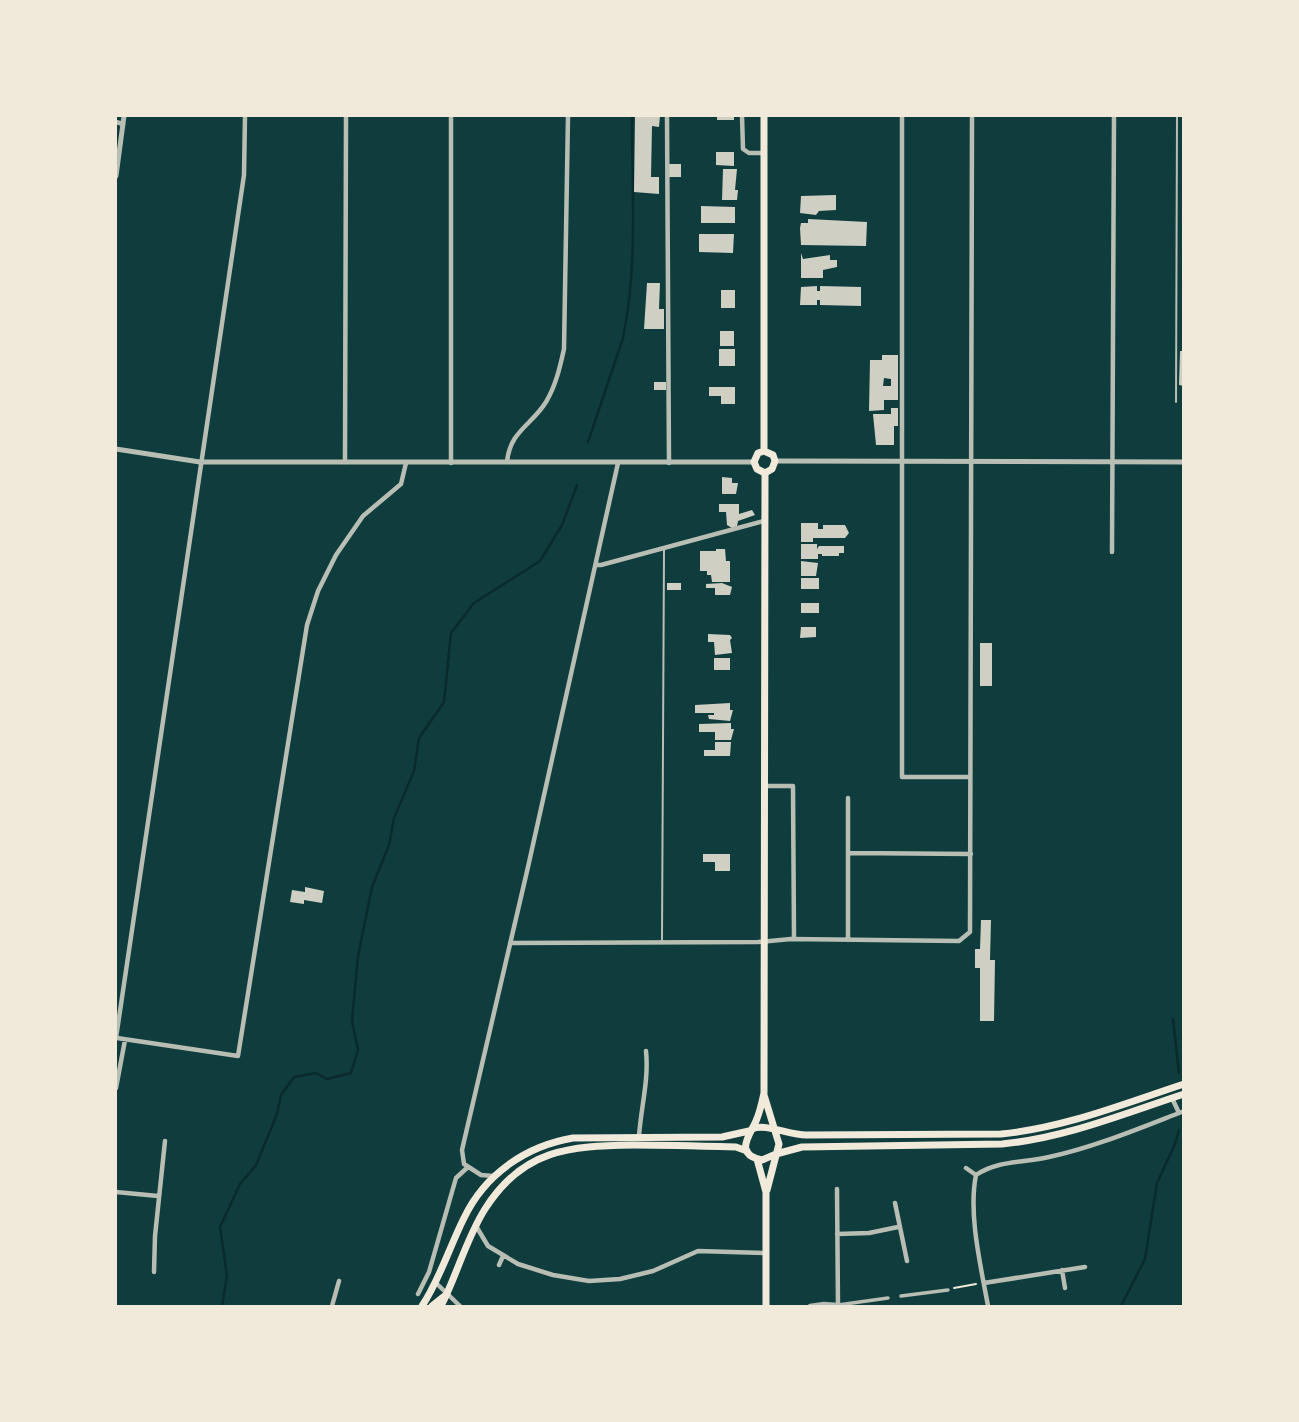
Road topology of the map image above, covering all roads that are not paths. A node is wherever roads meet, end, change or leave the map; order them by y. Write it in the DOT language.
graph roads {
  1 [pos="124,116"];
  2 [pos="245,116"];
  3 [pos="346,116"];
  4 [pos="451,116"];
  5 [pos="568,116"];
  6 [pos="667,116"];
  7 [pos="742,116"];
  8 [pos="764,116"];
  9 [pos="902,116"];
  10 [pos="972,116"];
  11 [pos="1114,116"];
  12 [pos="1177,116"];
  13 [pos="116,122"];
  14 [pos="123,124"];
  15 [pos="764,153"];
  16 [pos="116,176"];
  17 [pos="1176,402"];
  18 [pos="116,450"];
  19 [pos="764,451"];
  20 [pos="200,461"];
  21 [pos="775,461"];
  22 [pos="345,462"];
  23 [pos="507,462"];
  24 [pos="754,462"];
  25 [pos="902,462"];
  26 [pos="972,462"];
  27 [pos="1113,462"];
  28 [pos="1184,462"];
  29 [pos="406,463"];
  30 [pos="451,463"];
  31 [pos="618,463"];
  32 [pos="669,463"];
  33 [pos="765,473"];
  34 [pos="765,521"];
  35 [pos="664,549"];
  36 [pos="1112,552"];
  37 [pos="596,565"];
  38 [pos="970,777"];
  39 [pos="764,786"];
  40 [pos="848,798"];
  41 [pos="849,853"];
  42 [pos="971,854"];
  43 [pos="794,939"];
  44 [pos="848,940"];
  45 [pos="764,941"];
  46 [pos="662,942"];
  47 [pos="510,943"];
  48 [pos="116,1038"];
  49 [pos="125,1040"];
  50 [pos="646,1051"];
  51 [pos="1184,1084"];
  52 [pos="116,1088"];
  53 [pos="764,1094"];
  54 [pos="1184,1094"];
  55 [pos="1172,1098"];
  56 [pos="1181,1112"];
  57 [pos="751,1130"];
  58 [pos="774,1130"];
  59 [pos="639,1136"];
  60 [pos="165,1141"];
  61 [pos="747,1152"];
  62 [pos="776,1154"];
  63 [pos="757,1159"];
  64 [pos="468,1167"];
  65 [pos="966,1168"];
  66 [pos="976,1175"];
  67 [pos="494,1176"];
  68 [pos="837,1189"];
  69 [pos="116,1192"];
  70 [pos="766,1192"];
  71 [pos="158,1196"];
  72 [pos="895,1203"];
  73 [pos="476,1226"];
  74 [pos="898,1227"];
  75 [pos="837,1234"];
  76 [pos="766,1253"];
  77 [pos="503,1256"];
  78 [pos="907,1261"];
  79 [pos="499,1265"];
  80 [pos="1085,1267"];
  81 [pos="1062,1270"];
  82 [pos="154,1272"];
  83 [pos="339,1281"];
  84 [pos="436,1283"];
  85 [pos="984,1283"];
  86 [pos="1065,1288"];
  87 [pos="948,1290"];
  88 [pos="418,1294"];
  89 [pos="447,1294"];
  90 [pos="901,1296"];
  91 [pos="888,1298"];
  92 [pos="837,1306"];
  93 [pos="331,1307"];
  94 [pos="422,1307"];
  95 [pos="432,1307"];
  96 [pos="441,1307"];
  97 [pos="460,1307"];
  98 [pos="765,1307"];
  99 [pos="810,1307"];
  100 [pos="988,1307"];
  1 -- 14 [label="street"];
  2 -- 20 [label="street"];
  3 -- 22 [label="street"];
  4 -- 30 [label="street"];
  5 -- 23 [label="street"];
  6 -- 32 [label="street"];
  7 -- 15 [label="street"];
  8 -- 15 [label="main road"];
  9 -- 25 [label="street"];
  10 -- 26 [label="street"];
  11 -- 27 [label="street"];
  12 -- 17 [label="lane"];
  13 -- 14 [label="street"];
  14 -- 16 [label="street"];
  15 -- 19 [label="main road"];
  18 -- 20 [label="street"];
  19 -- 21 [label="main road"];
  19 -- 24 [label="main road"];
  20 -- 22 [label="street"];
  20 -- 48 [label="street"];
  21 -- 25 [label="street"];
  21 -- 33 [label="main road"];
  22 -- 29 [label="street"];
  23 -- 30 [label="street"];
  23 -- 31 [label="street"];
  24 -- 32 [label="street"];
  24 -- 33 [label="main road"];
  25 -- 26 [label="street"];
  25 -- 38 [label="street"];
  26 -- 27 [label="street"];
  26 -- 38 [label="street"];
  27 -- 28 [label="street"];
  27 -- 36 [label="street"];
  29 -- 30 [label="street"];
  29 -- 49 [label="street"];
  31 -- 32 [label="street"];
  31 -- 37 [label="street"];
  33 -- 34 [label="main road"];
  34 -- 35 [label="street"];
  34 -- 39 [label="main road"];
  35 -- 37 [label="street"];
  35 -- 46 [label="lane"];
  37 -- 47 [label="street"];
  38 -- 42 [label="street"];
  39 -- 43 [label="street"];
  39 -- 45 [label="main road"];
  40 -- 41 [label="street"];
  41 -- 42 [label="street"];
  41 -- 44 [label="street"];
  42 -- 44 [label="street"];
  43 -- 44 [label="street"];
  43 -- 45 [label="street"];
  45 -- 46 [label="street"];
  45 -- 53 [label="main road"];
  46 -- 47 [label="street"];
  47 -- 64 [label="street"];
  48 -- 49 [label="street"];
  49 -- 52 [label="street"];
  50 -- 59 [label="street"];
  51 -- 58 [label="main road"];
  53 -- 57 [label="main road"];
  53 -- 58 [label="main road"];
  54 -- 55 [label="main road"];
  55 -- 56 [label="street"];
  55 -- 62 [label="main road"];
  56 -- 66 [label="street"];
  57 -- 58 [label="main road"];
  57 -- 59 [label="main road"];
  57 -- 61 [label="main road"];
  58 -- 62 [label="main road"];
  59 -- 67 [label="main road"];
  60 -- 71 [label="street"];
  61 -- 63 [label="main road"];
  61 -- 73 [label="main road"];
  62 -- 63 [label="main road"];
  62 -- 70 [label="main road"];
  63 -- 70 [label="main road"];
  64 -- 67 [label="street"];
  64 -- 88 [label="street"];
  65 -- 66 [label="street"];
  66 -- 85 [label="street"];
  67 -- 84 [label="main road"];
  68 -- 75 [label="street"];
  69 -- 71 [label="street"];
  70 -- 76 [label="main road"];
  71 -- 82 [label="street"];
  72 -- 74 [label="street"];
  73 -- 77 [label="street"];
  73 -- 89 [label="main road"];
  74 -- 75 [label="street"];
  74 -- 78 [label="street"];
  75 -- 92 [label="street"];
  76 -- 77 [label="street"];
  76 -- 98 [label="main road"];
  77 -- 79 [label="street"];
  80 -- 81 [label="street"];
  81 -- 85 [label="street"];
  81 -- 86 [label="street"];
  83 -- 93 [label="street"];
  84 -- 89 [label="street"];
  84 -- 94 [label="main road"];
  85 -- 100 [label="street"];
  87 -- 90 [label="street"];
  89 -- 95 [label="main road"];
  89 -- 96 [label="main road"];
  89 -- 97 [label="street"];
  91 -- 92 [label="street"];
  92 -- 99 [label="street"];
}
